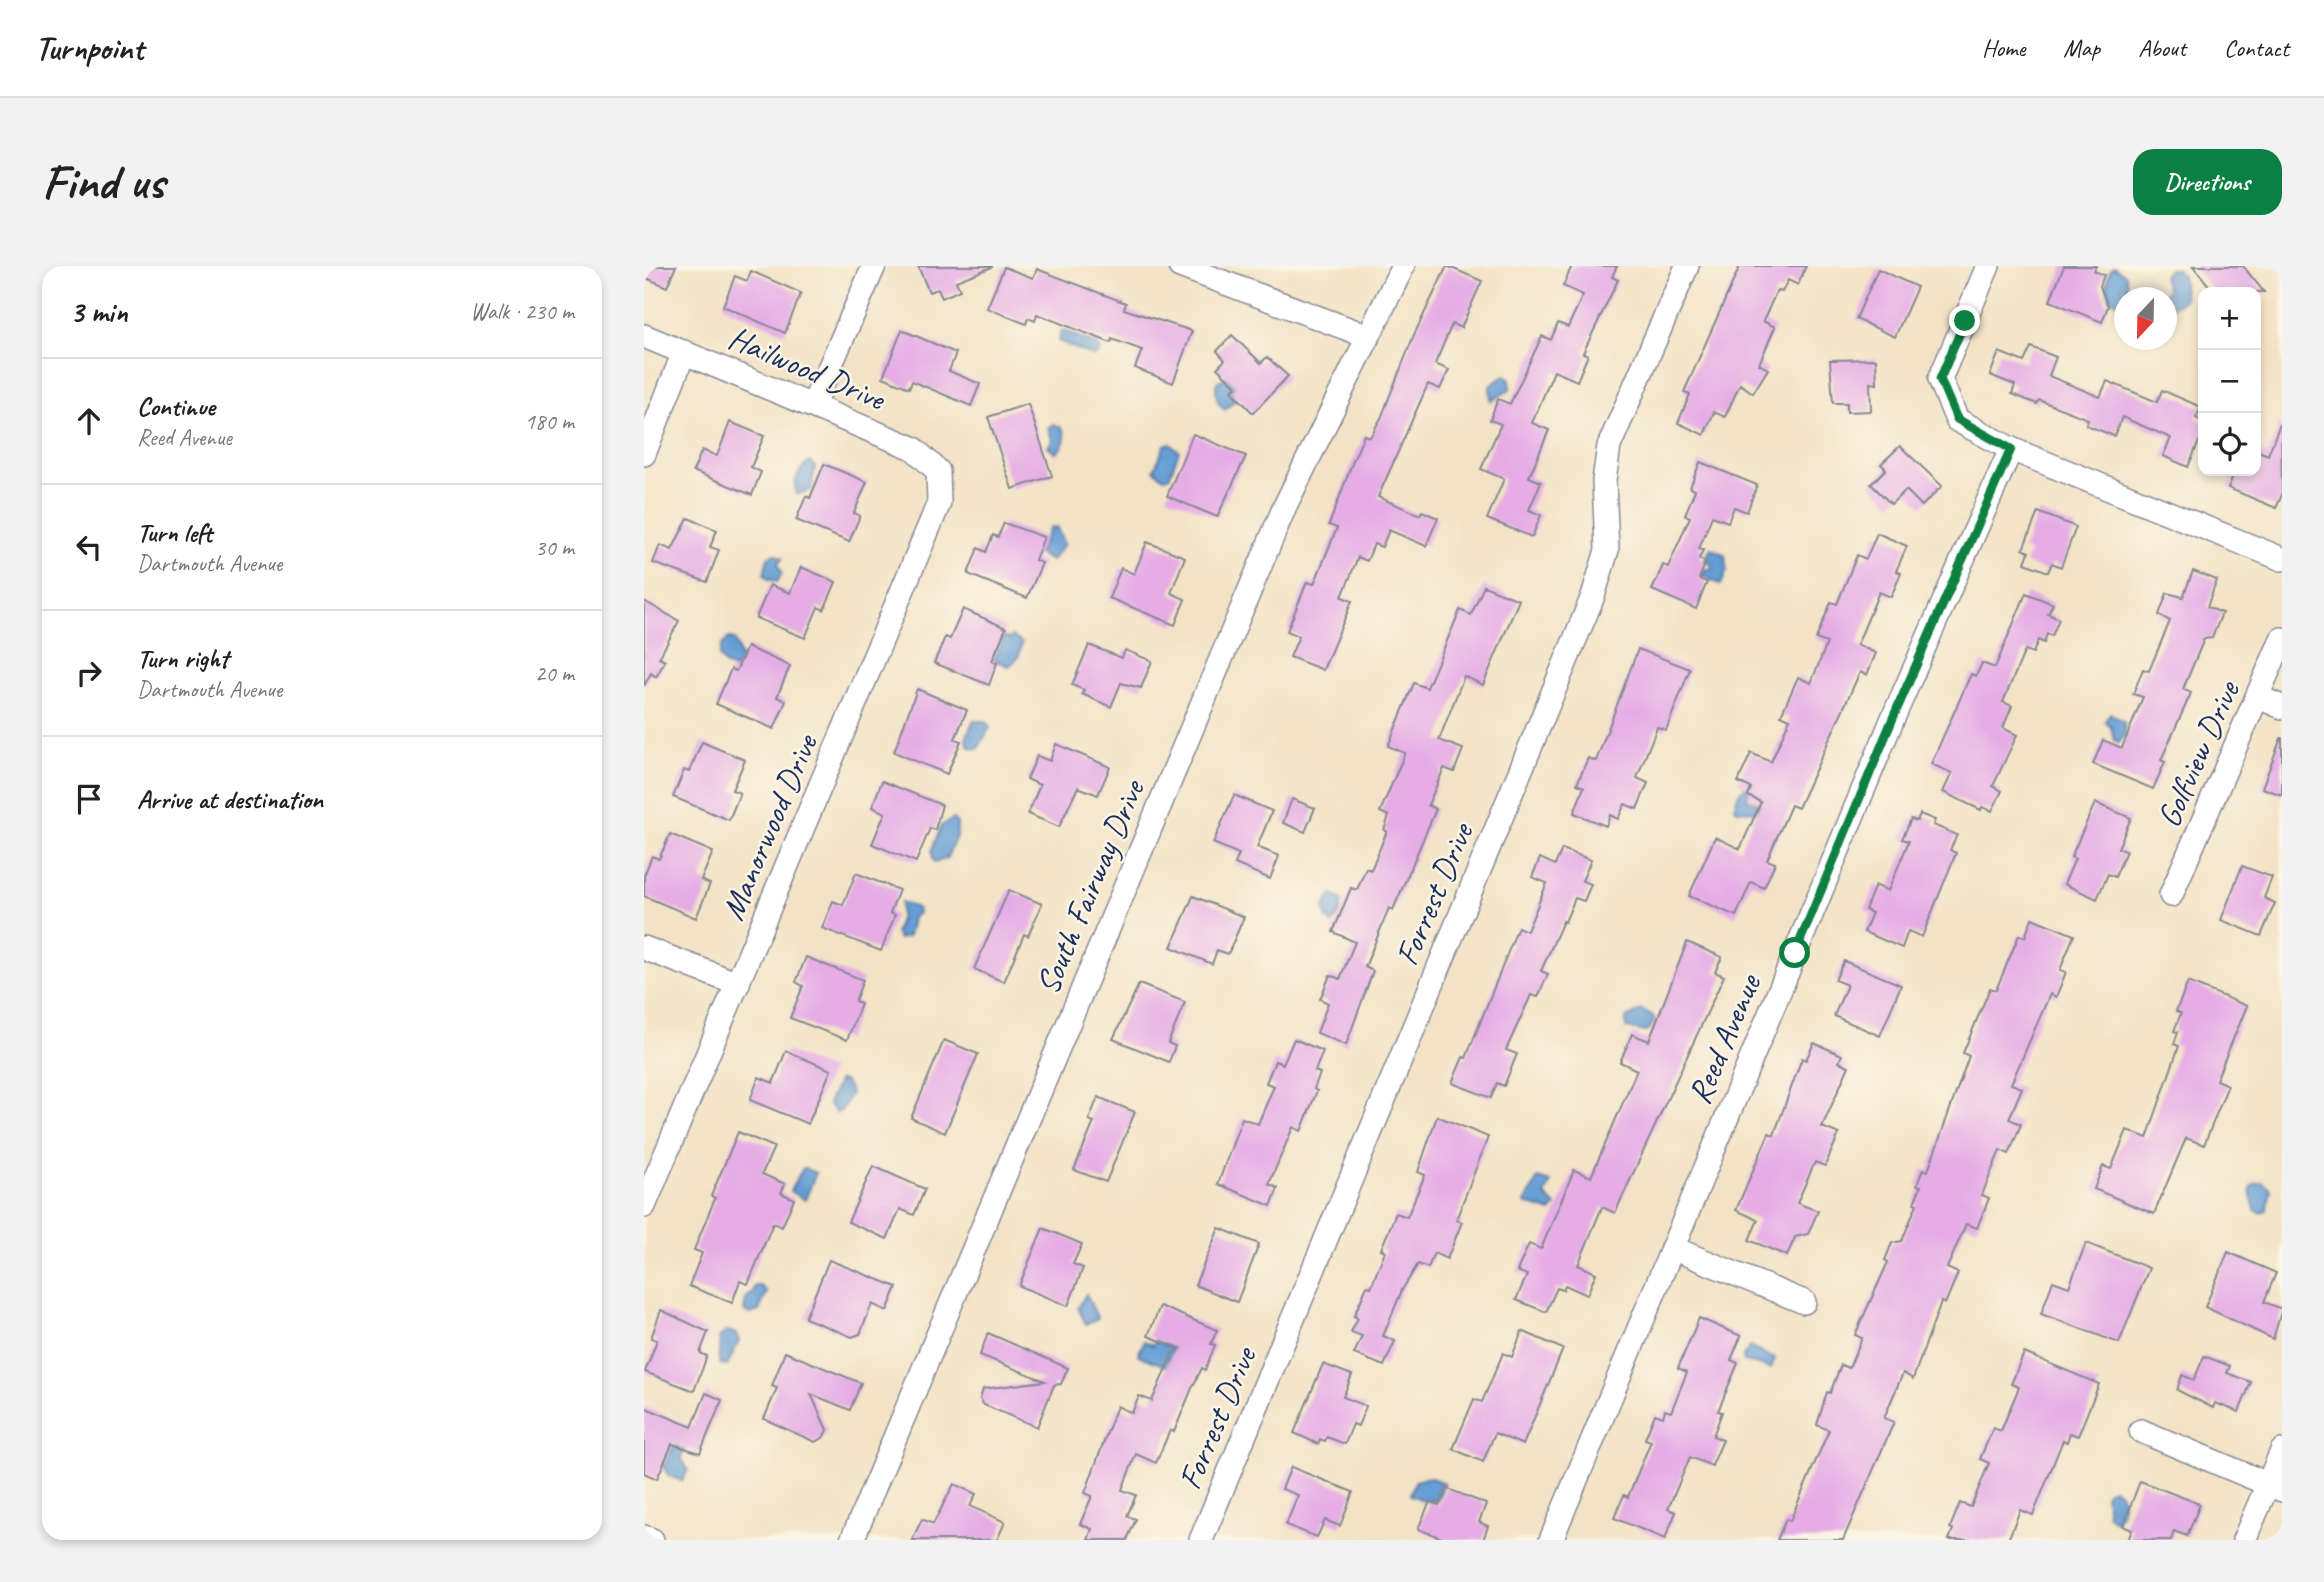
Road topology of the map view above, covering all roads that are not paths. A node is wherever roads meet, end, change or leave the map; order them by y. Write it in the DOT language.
graph roads {
  1 [pos="874,266"];
  2 [pos="1180,266"];
  3 [pos="1403,266"];
  4 [pos="1687,266"];
  5 [pos="1988,266"];
  6 [pos="644,336"];
  7 [pos="1367,336"];
  8 [pos="684,352"];
  9 [pos="813,405"];
  10 [pos="2011,449"];
  11 [pos="644,454"];
  12 [pos="939,471"];
  13 [pos="2282,559"];
  14 [pos="2282,639"];
  15 [pos="2258,698"];
  16 [pos="2282,707"];
  17 [pos="2171,895"];
  18 [pos="644,947"];
  19 [pos="738,985"];
  20 [pos="644,1206"];
  21 [pos="1672,1248"];
  22 [pos="1804,1302"];
  23 [pos="2141,1431"];
  24 [pos="2282,1451"];
  25 [pos="2275,1487"];
  26 [pos="644,1536"];
  27 [pos="652,1540"];
  28 [pos="852,1540"];
  29 [pos="1201,1540"];
  30 [pos="1551,1540"];
  31 [pos="2244,1540"];
  1 -- 9 [label="street"];
  2 -- 7 [label="street"];
  3 -- 7 [label="street, South Fairway Drive"];
  4 -- 29 [label="street, Forrest Drive"];
  5 -- 10 [label="street"];
  6 -- 8 [label="street, Hailwood Drive"];
  7 -- 28 [label="street, South Fairway Drive"];
  8 -- 9 [label="street, Hailwood Drive"];
  8 -- 11 [label="street"];
  9 -- 12 [label="street, Hailwood Drive"];
  10 -- 13 [label="street"];
  10 -- 21 [label="street, Reed Avenue"];
  12 -- 19 [label="street, Manorwood Drive"];
  14 -- 15 [label="street, Golfview Drive"];
  15 -- 16 [label="street"];
  15 -- 17 [label="street, Golfview Drive"];
  18 -- 19 [label="street"];
  19 -- 20 [label="street, Manorwood Drive"];
  21 -- 22 [label="street"];
  21 -- 30 [label="street, Reed Avenue"];
  23 -- 25 [label="street"];
  24 -- 25 [label="street"];
  25 -- 31 [label="street"];
  26 -- 27 [label="street"];
}
